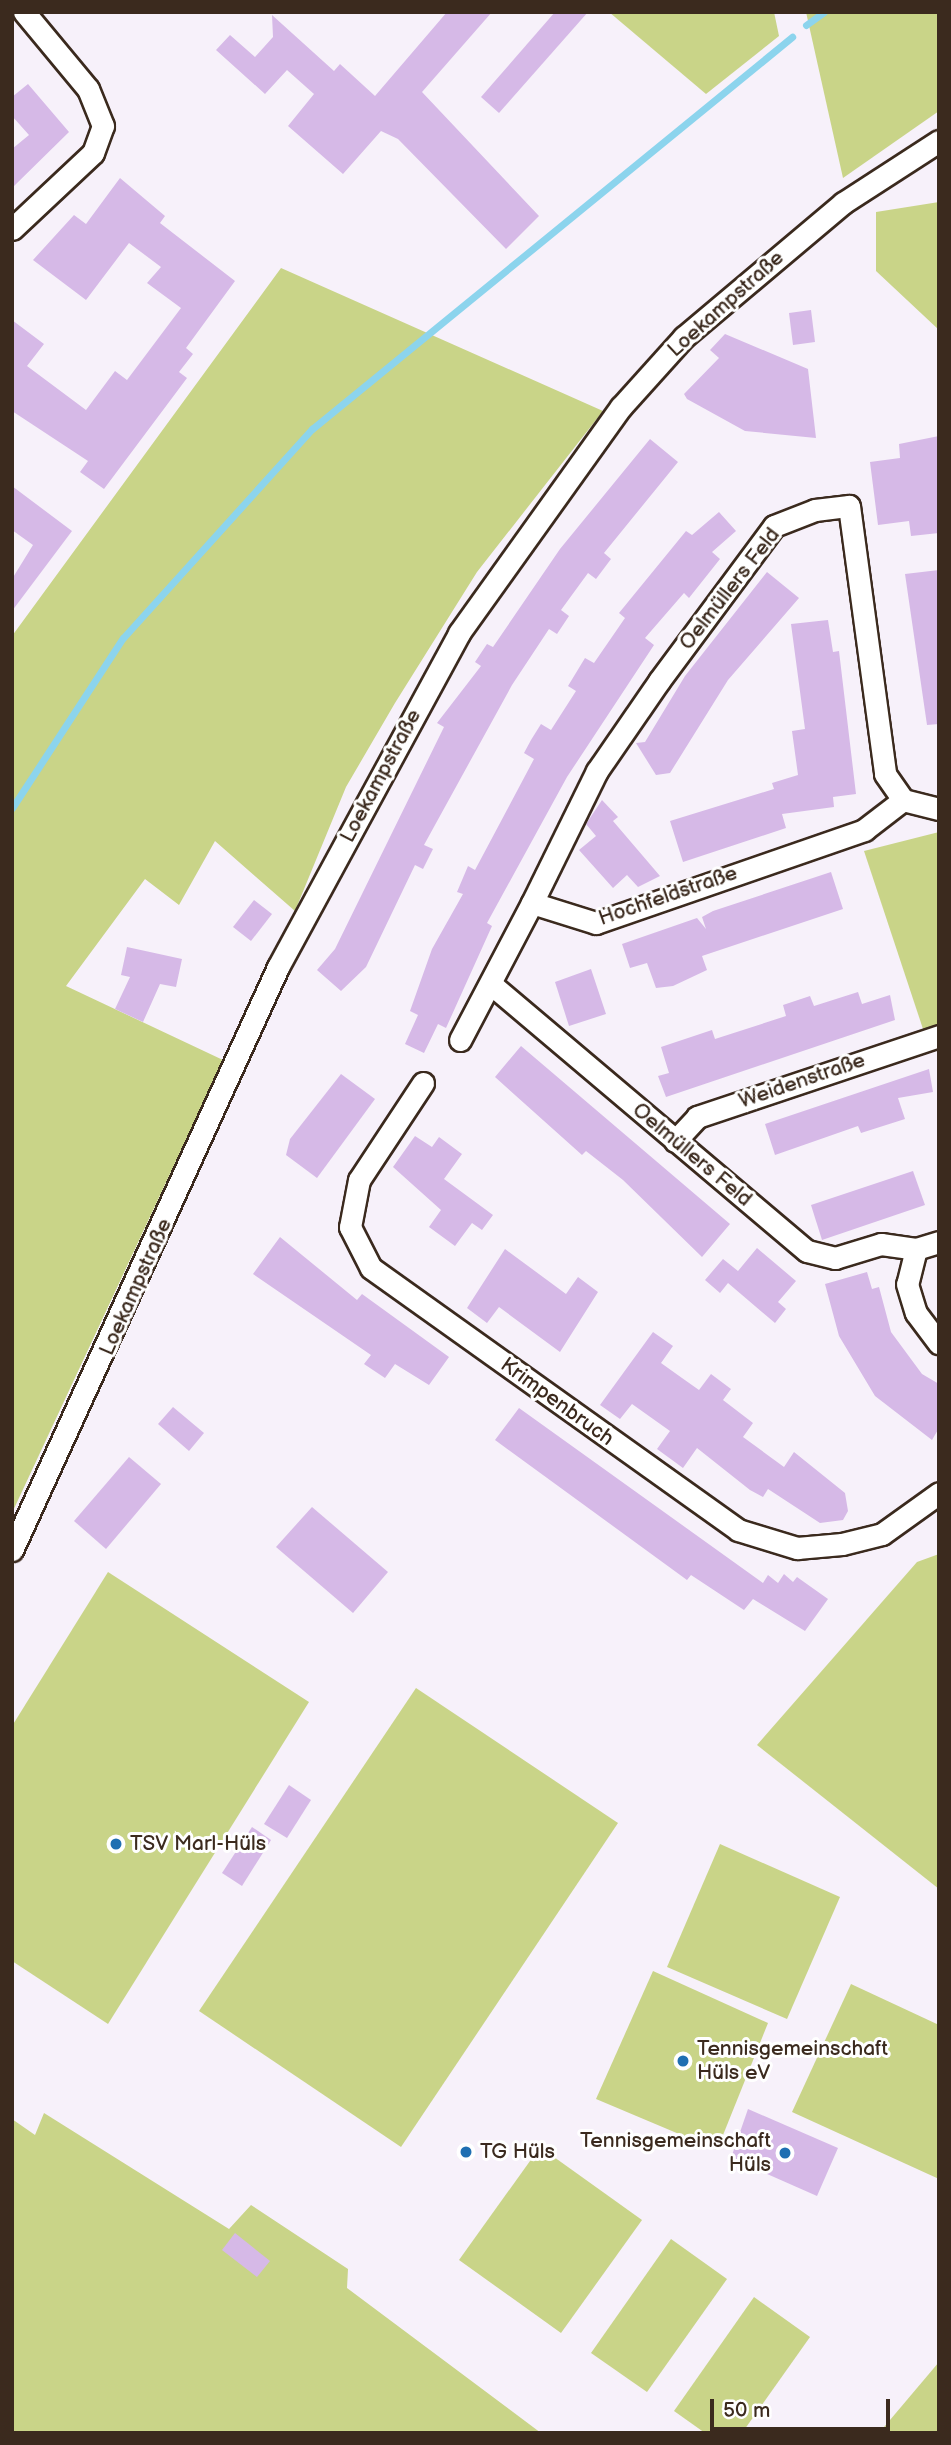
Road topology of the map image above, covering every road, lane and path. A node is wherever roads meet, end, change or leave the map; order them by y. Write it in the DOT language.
graph roads {
  1 [pos="24,12"];
  2 [pos="939,141"];
  3 [pos="12,229"];
  4 [pos="903,800"];
  5 [pos="939,809"];
  6 [pos="531,903"];
  7 [pos="492,985"];
  8 [pos="939,1036"];
  9 [pos="460,1040"];
  10 [pos="423,1083"];
  11 [pos="675,1141"];
  12 [pos="939,1242"];
  13 [pos="916,1249"];
  14 [pos="939,1343"];
  15 [pos="939,1493"];
  16 [pos="12,1549"];
  1 -- 3 [label="street"];
  2 -- 16 [label="street, Loekampstraße"];
  4 -- 5 [label="street"];
  4 -- 6 [label="street, Hochfeldstraße"];
  4 -- 6 [label="street, Oelmüllers Feld"];
  6 -- 7 [label="street"];
  7 -- 9 [label="street"];
  7 -- 11 [label="street, Oelmüllers Feld"];
  8 -- 11 [label="street, Weidenstraße"];
  10 -- 15 [label="street, Krimpenbruch"];
  11 -- 13 [label="street, Oelmüllers Feld"];
  12 -- 13 [label="street"];
  13 -- 14 [label="street"];
}
